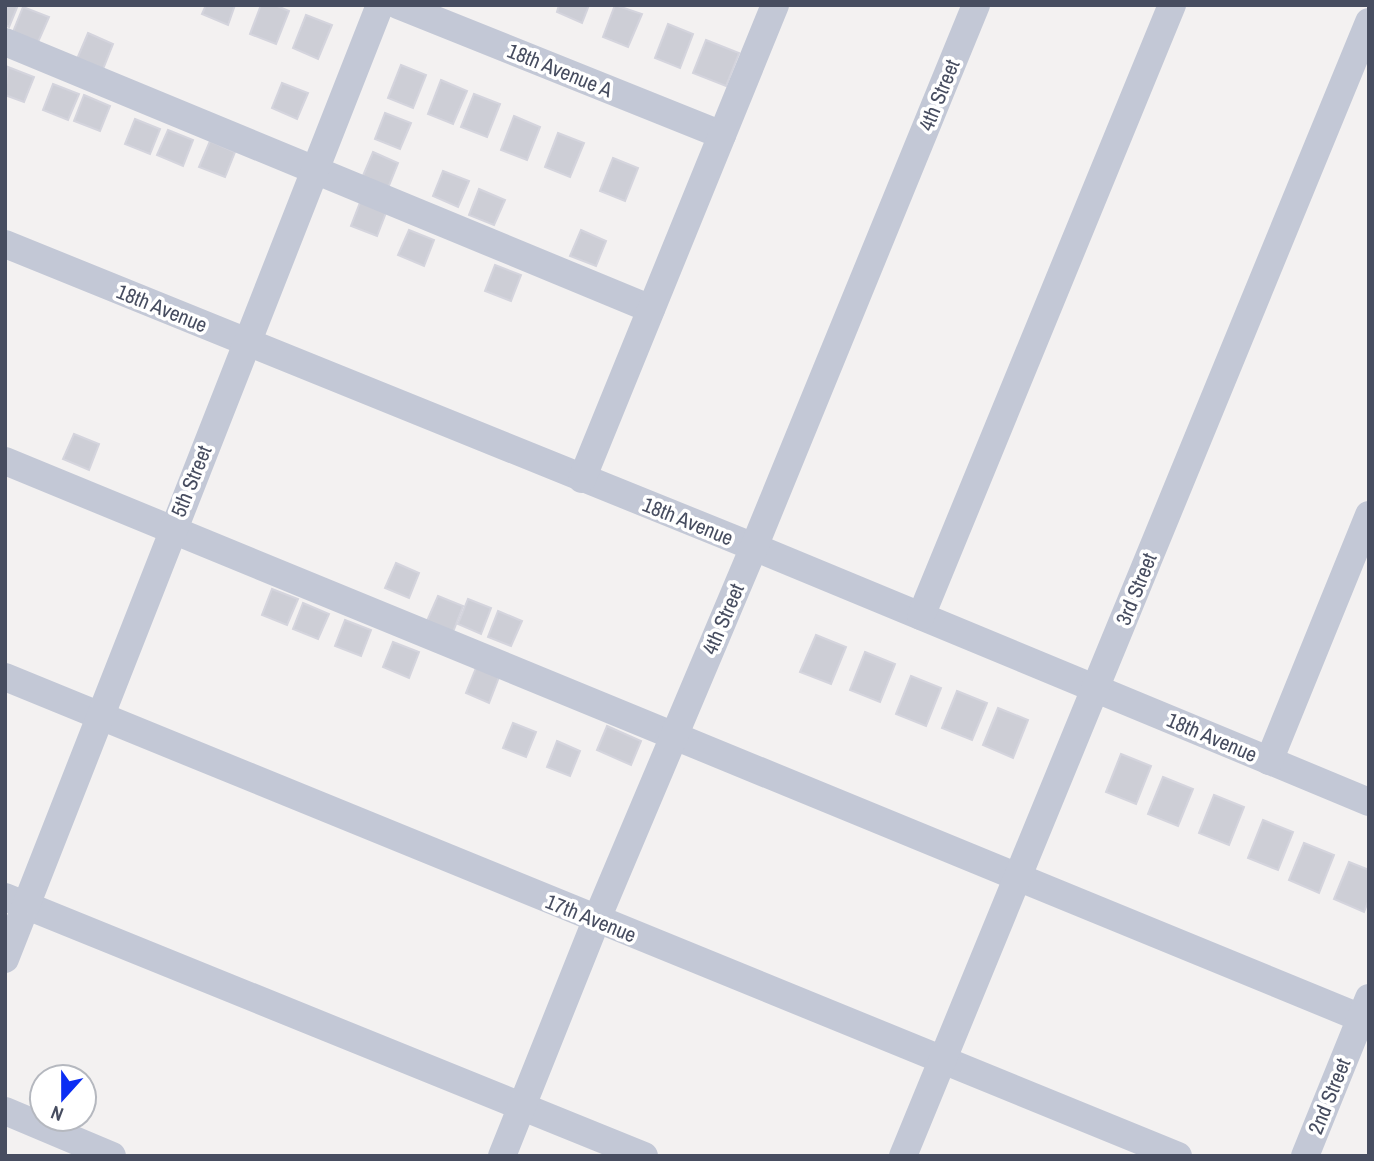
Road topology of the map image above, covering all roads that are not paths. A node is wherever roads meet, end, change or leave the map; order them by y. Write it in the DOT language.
graph roads {
  1 [pos="380,5"];
  2 [pos="398,5"];
  3 [pos="775,5"];
  4 [pos="976,5"];
  5 [pos="1172,5"];
  6 [pos="1369,22"];
  7 [pos="5,43"];
  8 [pos="722,135"];
  9 [pos="317,169"];
  10 [pos="5,244"];
  11 [pos="651,309"];
  12 [pos="247,343"];
  13 [pos="5,461"];
  14 [pos="582,479"];
  15 [pos="1369,515"];
  16 [pos="172,528"];
  17 [pos="754,547"];
  18 [pos="921,616"];
  19 [pos="5,677"];
  20 [pos="1096,687"];
  21 [pos="101,716"];
  22 [pos="674,737"];
  23 [pos="1269,761"];
  24 [pos="1369,802"];
  25 [pos="1017,876"];
  26 [pos="16,901"];
  27 [pos="596,921"];
  28 [pos="5,959"];
  29 [pos="1365,1008"];
  30 [pos="943,1060"];
  31 [pos="522,1106"];
  32 [pos="5,1111"];
  33 [pos="112,1156"];
  34 [pos="502,1156"];
  35 [pos="644,1156"];
  36 [pos="903,1156"];
  37 [pos="1178,1156"];
  38 [pos="1305,1156"];
  1 -- 9 [label="street, 5th Street"];
  2 -- 8 [label="street, 18th Avenue A"];
  3 -- 8 [label="street"];
  4 -- 17 [label="street, 4th Street"];
  5 -- 18 [label="street"];
  6 -- 20 [label="street, 3rd Street"];
  7 -- 9 [label="street"];
  8 -- 11 [label="street"];
  9 -- 11 [label="street"];
  9 -- 12 [label="street, 5th Street"];
  10 -- 12 [label="street, 18th Avenue"];
  11 -- 14 [label="street"];
  12 -- 14 [label="street, 18th Avenue"];
  12 -- 16 [label="street, 5th Street"];
  13 -- 16 [label="street"];
  14 -- 17 [label="street, 18th Avenue"];
  15 -- 23 [label="street"];
  16 -- 21 [label="street, 5th Street"];
  16 -- 22 [label="street"];
  17 -- 18 [label="street, 18th Avenue"];
  17 -- 22 [label="street, 4th Street"];
  18 -- 20 [label="street, 18th Avenue"];
  19 -- 21 [label="street, 17th Avenue"];
  20 -- 23 [label="street, 18th Avenue"];
  20 -- 25 [label="street, 3rd Street"];
  21 -- 26 [label="street, 5th Street"];
  21 -- 27 [label="street, 17th Avenue"];
  22 -- 25 [label="street"];
  22 -- 27 [label="street, 4th Street"];
  23 -- 24 [label="street, 18th Avenue"];
  25 -- 29 [label="street"];
  25 -- 30 [label="street, 3rd Street"];
  26 -- 28 [label="street, 5th Street"];
  26 -- 31 [label="street"];
  27 -- 30 [label="street, 17th Avenue"];
  27 -- 31 [label="street, 4th Street"];
  29 -- 38 [label="street, 2nd Street"];
  30 -- 36 [label="street, 3rd Street"];
  30 -- 37 [label="street, 17th Avenue"];
  31 -- 34 [label="street, 4th Street"];
  31 -- 35 [label="street"];
  32 -- 33 [label="street"];
}
